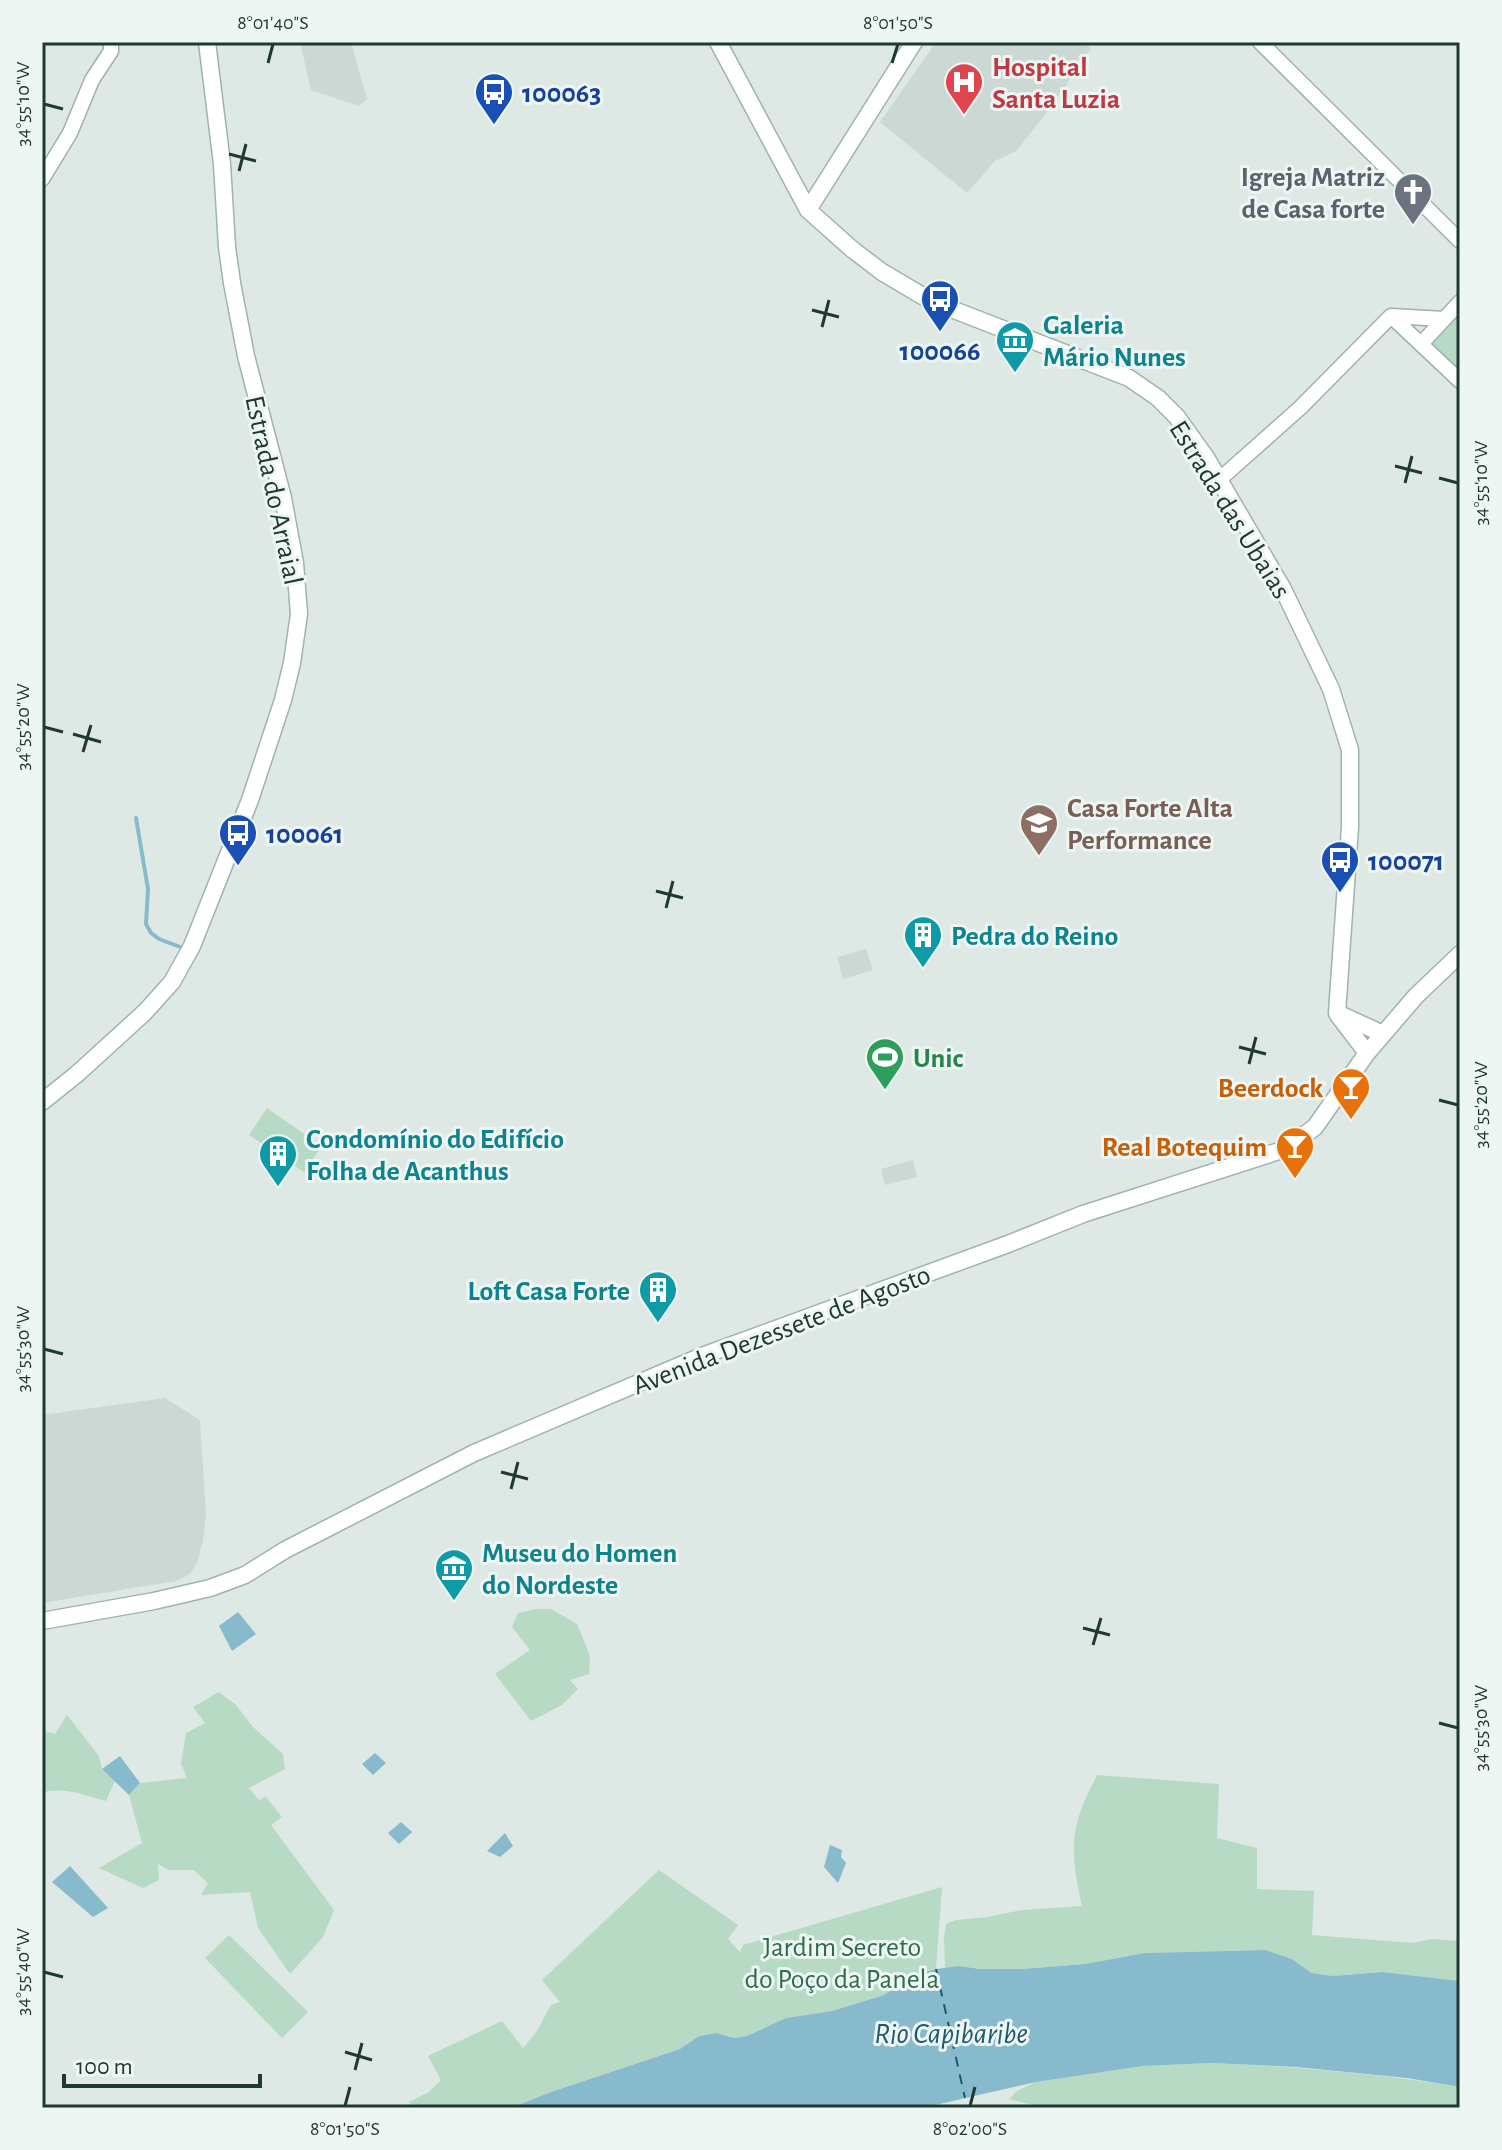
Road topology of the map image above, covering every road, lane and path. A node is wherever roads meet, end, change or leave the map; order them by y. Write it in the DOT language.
graph roads {
  1 [pos="111,42"];
  2 [pos="207,42"];
  3 [pos="718,42"];
  4 [pos="914,42"];
  5 [pos="1260,42"];
  6 [pos="42,179"];
  7 [pos="808,210"];
  8 [pos="1460,241"];
  9 [pos="1460,302"];
  10 [pos="1391,316"];
  11 [pos="1444,319"];
  12 [pos="1421,344"];
  13 [pos="1460,381"];
  14 [pos="1220,479"];
  15 [pos="1460,954"];
  16 [pos="1337,1013"];
  17 [pos="1383,1034"];
  18 [pos="1367,1053"];
  19 [pos="42,1102"];
  20 [pos="42,1621"];
  1 -- 6 [label="street"];
  2 -- 19 [label="main road, Estrada do Arraial"];
  3 -- 7 [label="main road, Estrada das Ubaias"];
  4 -- 7 [label="main road"];
  5 -- 8 [label="street"];
  7 -- 14 [label="main road, Estrada das Ubaias"];
  9 -- 11 [label="street"];
  10 -- 11 [label="street"];
  10 -- 12 [label="street"];
  10 -- 14 [label="street"];
  11 -- 12 [label="street"];
  12 -- 13 [label="street"];
  14 -- 16 [label="main road, Estrada das Ubaias"];
  15 -- 17 [label="main road, Avenida Dezessete de Agosto"];
  16 -- 17 [label="main road"];
  16 -- 18 [label="main road"];
  17 -- 18 [label="main road, Avenida Dezessete de Agosto"];
  18 -- 20 [label="main road, Avenida Dezessete de Agosto"];
}
